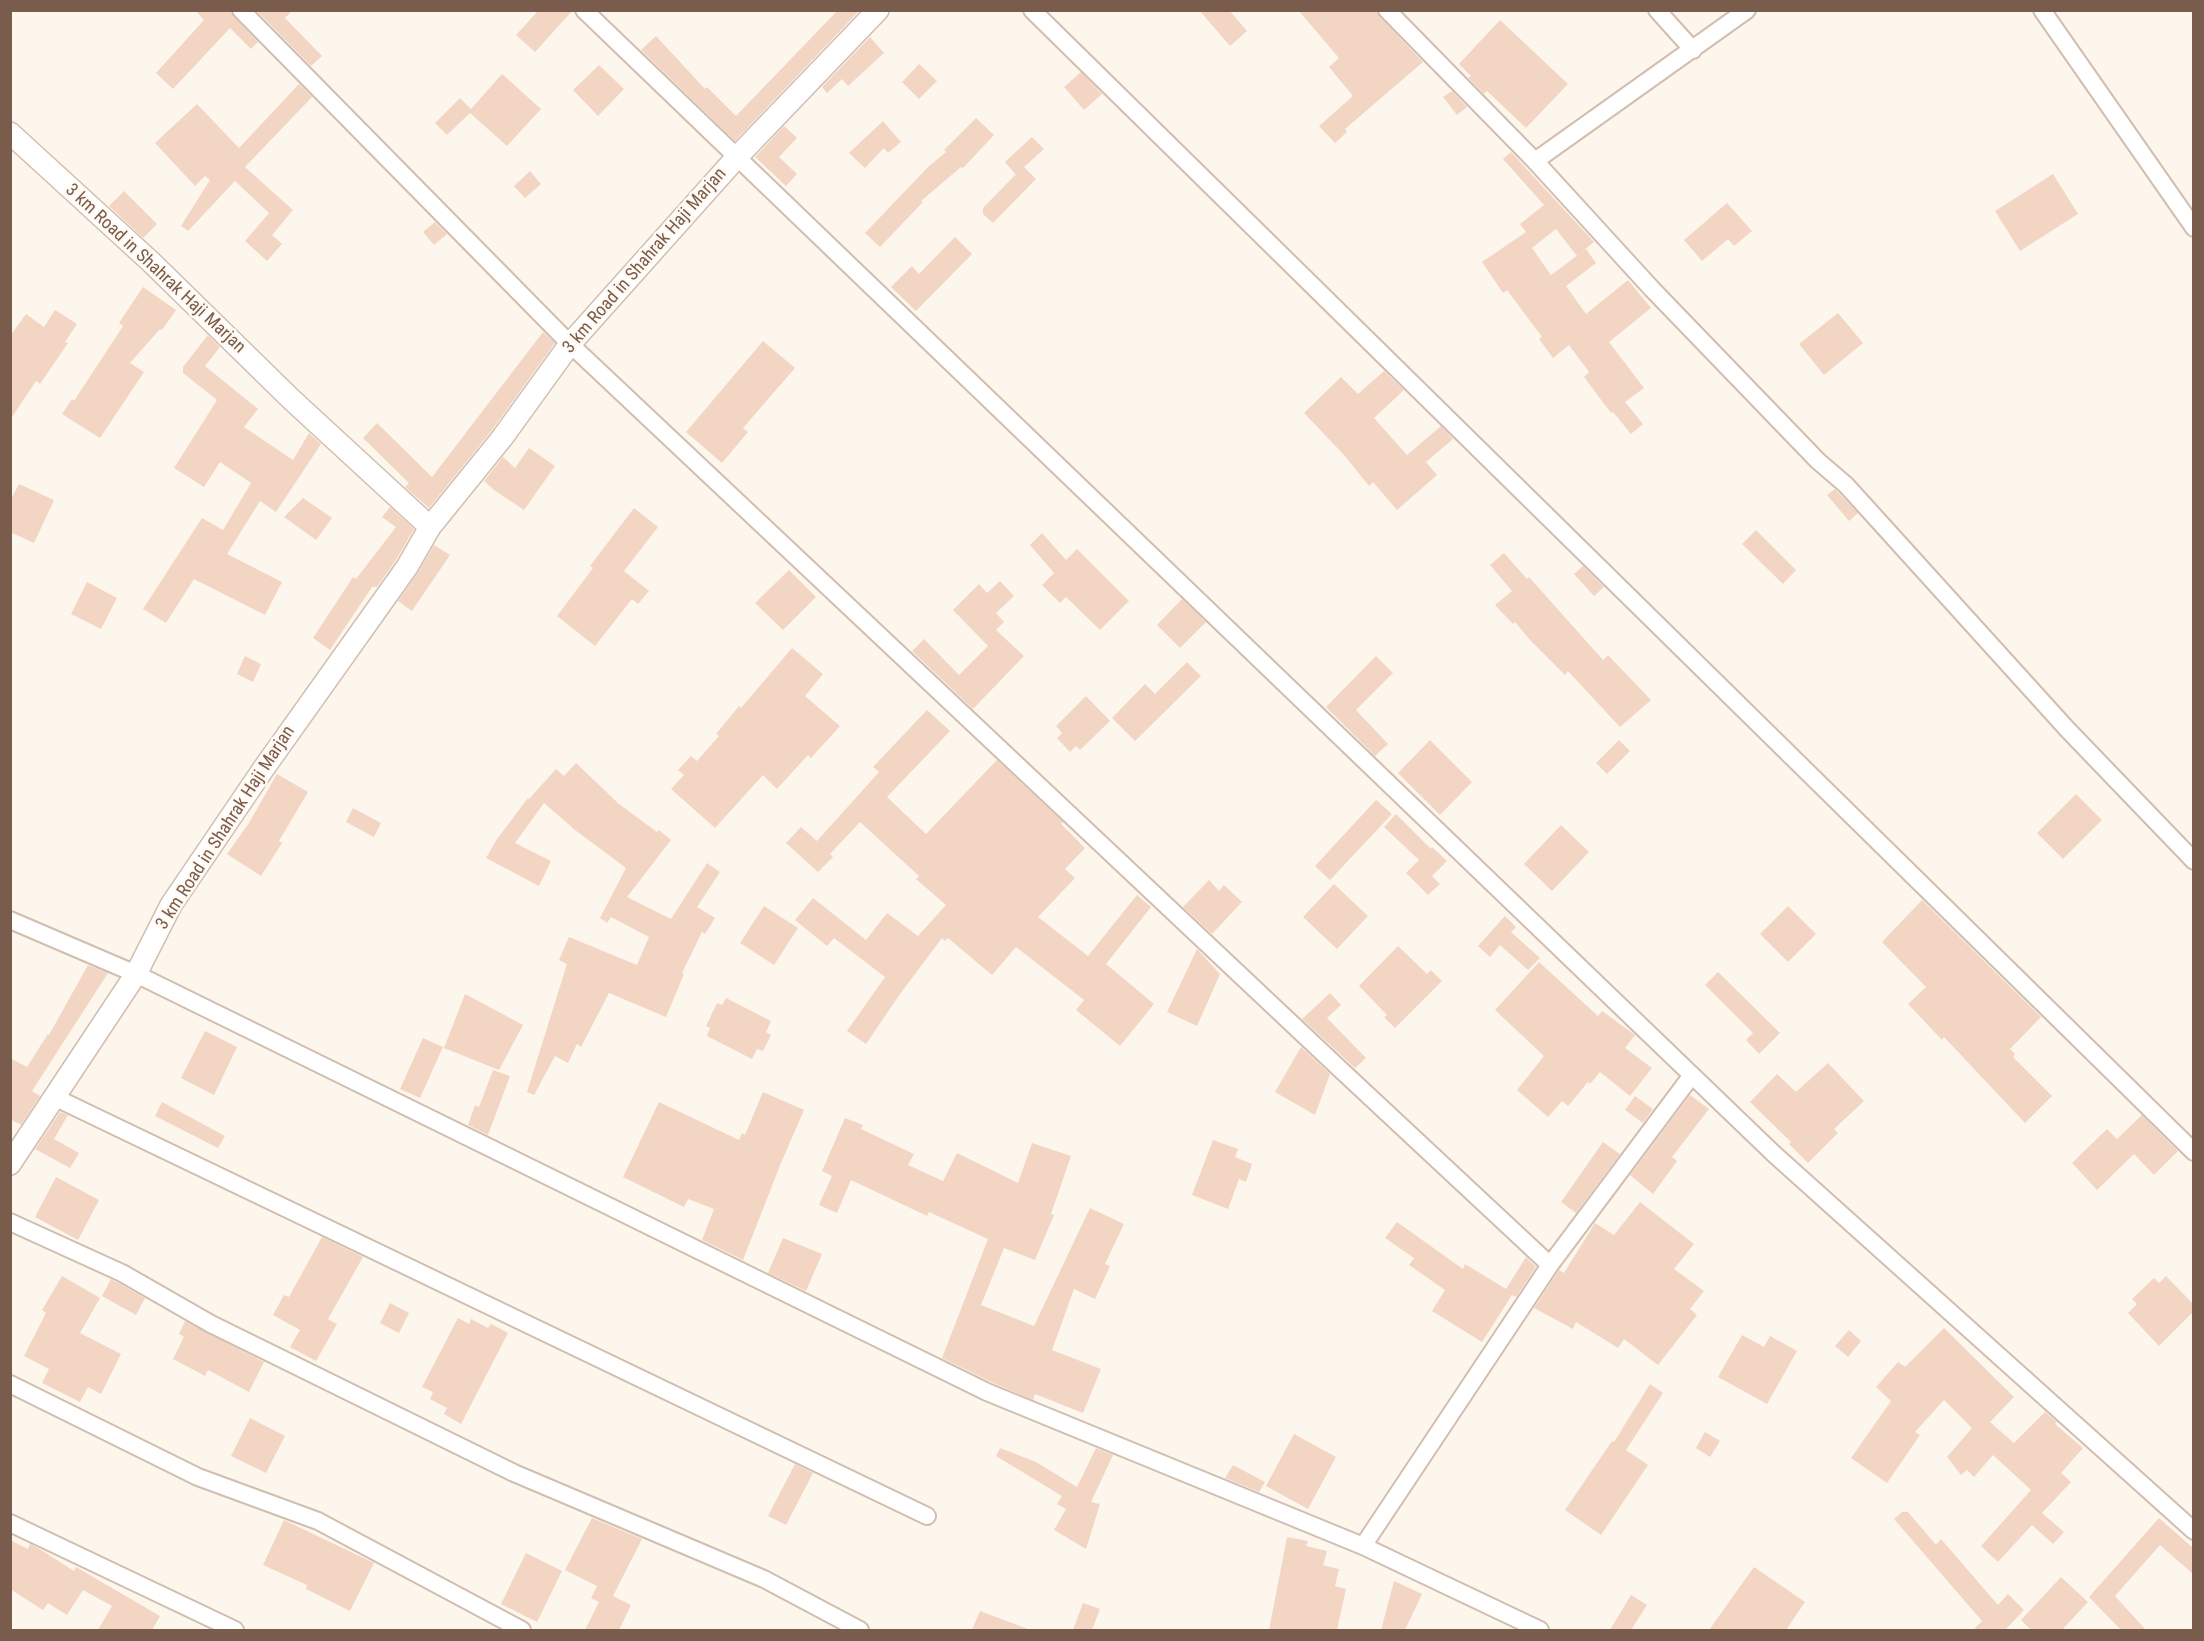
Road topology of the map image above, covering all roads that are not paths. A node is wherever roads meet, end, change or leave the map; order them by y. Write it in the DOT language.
graph roads {
  1 [pos="241,10"];
  2 [pos="584,10"];
  3 [pos="878,10"];
  4 [pos="1032,10"];
  5 [pos="1387,10"];
  6 [pos="1657,10"];
  7 [pos="1747,10"];
  8 [pos="2042,10"];
  9 [pos="1694,50"];
  10 [pos="10,133"];
  11 [pos="736,157"];
  12 [pos="1535,161"];
  13 [pos="2193,228"];
  14 [pos="570,344"];
  15 [pos="430,527"];
  16 [pos="2193,861"];
  17 [pos="10,920"];
  18 [pos="136,974"];
  19 [pos="1692,1075"];
  20 [pos="54,1097"];
  21 [pos="2193,1152"];
  22 [pos="10,1164"];
  23 [pos="10,1222"];
  24 [pos="1550,1265"];
  25 [pos="10,1384"];
  26 [pos="927,1516"];
  27 [pos="10,1523"];
  28 [pos="2193,1531"];
  29 [pos="1363,1545"];
  30 [pos="235,1630"];
  31 [pos="522,1630"];
  32 [pos="860,1630"];
  33 [pos="1540,1630"];
  1 -- 14 [label="street"];
  2 -- 11 [label="street"];
  3 -- 11 [label="street, 3 km Road in Shahrak Haji Marjan"];
  4 -- 21 [label="street"];
  5 -- 12 [label="street"];
  6 -- 9 [label="street"];
  7 -- 9 [label="street"];
  8 -- 13 [label="street"];
  9 -- 12 [label="street"];
  10 -- 15 [label="street, 3 km Road in Shahrak Haji Marjan"];
  11 -- 14 [label="street, 3 km Road in Shahrak Haji Marjan"];
  11 -- 19 [label="street"];
  12 -- 16 [label="street"];
  14 -- 15 [label="street, 3 km Road in Shahrak Haji Marjan"];
  14 -- 24 [label="street"];
  15 -- 18 [label="street, 3 km Road in Shahrak Haji Marjan"];
  17 -- 18 [label="street"];
  18 -- 20 [label="street, 3 km Road in Shahrak Haji Marjan"];
  18 -- 29 [label="street"];
  19 -- 24 [label="street"];
  19 -- 28 [label="street"];
  20 -- 22 [label="street, 3 km Road in Shahrak Haji Marjan"];
  20 -- 26 [label="street"];
  23 -- 32 [label="street"];
  24 -- 29 [label="street"];
  25 -- 31 [label="street"];
  27 -- 30 [label="street"];
  29 -- 33 [label="street"];
}
